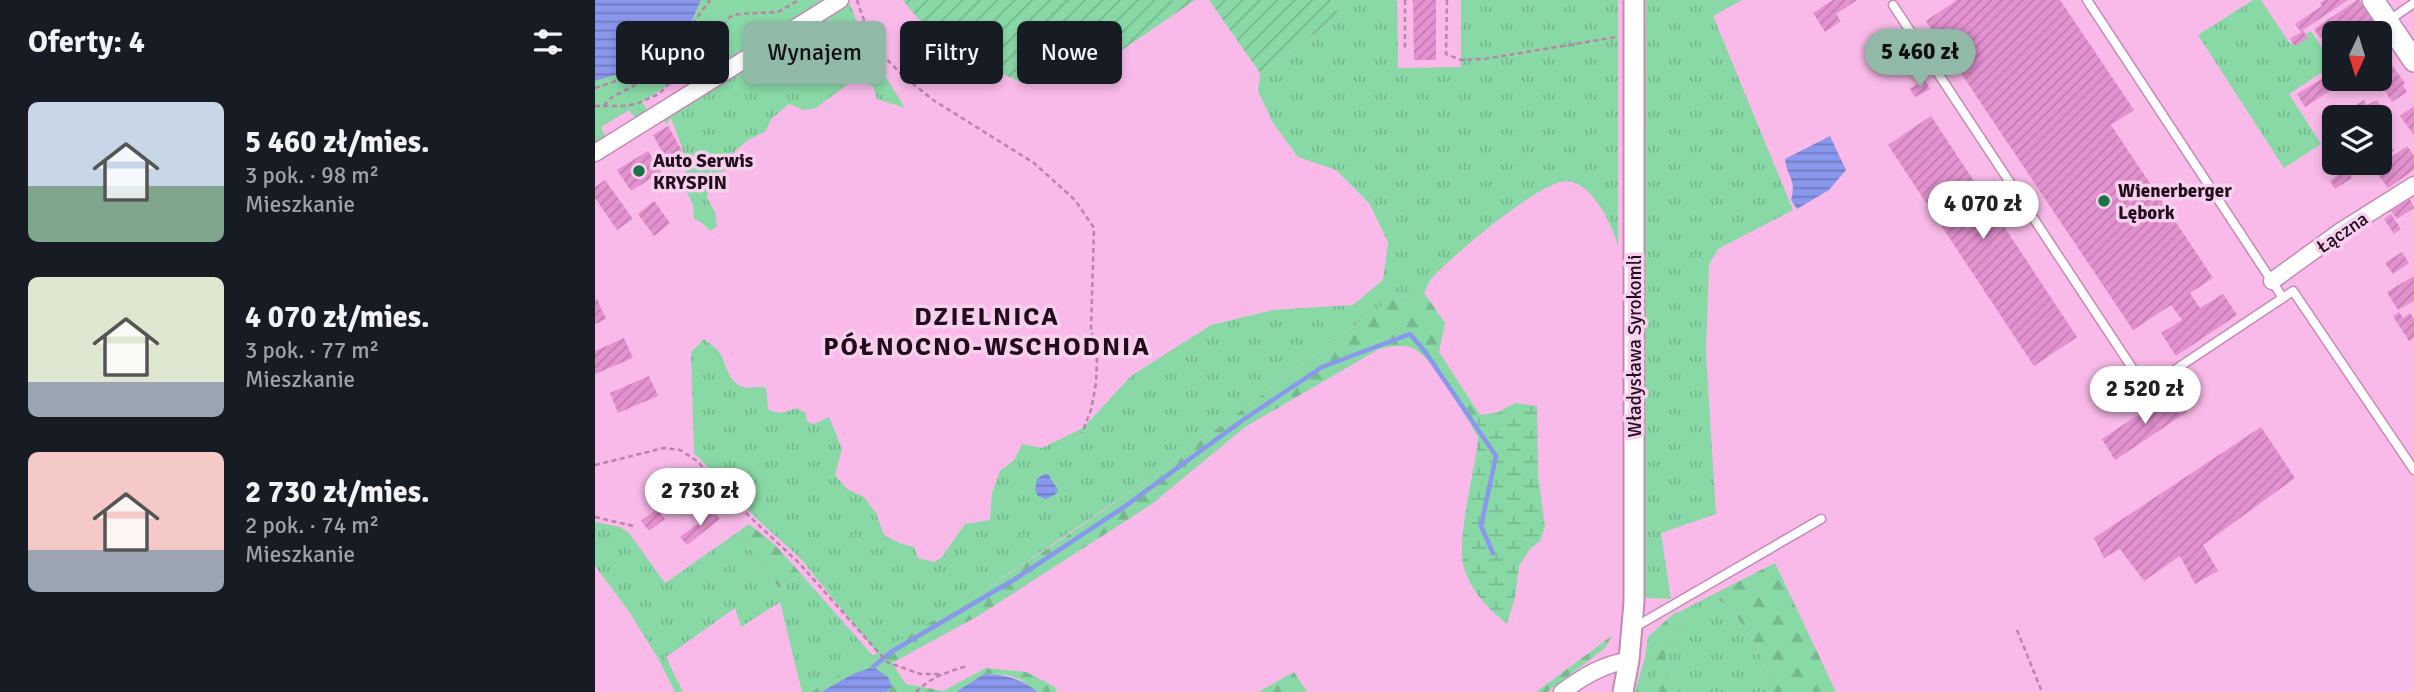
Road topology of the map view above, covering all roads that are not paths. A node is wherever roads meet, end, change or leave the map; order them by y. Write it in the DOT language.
graph roads {
  1 [pos="840,0"];
  2 [pos="1634,0"];
  3 [pos="2087,0"];
  4 [pos="2373,0"];
  5 [pos="1895,2"];
  6 [pos="2414,3"];
  7 [pos="2387,21"];
  8 [pos="2392,28"];
  9 [pos="2414,61"];
  10 [pos="598,149"];
  11 [pos="2414,186"];
  12 [pos="2272,281"];
  13 [pos="2283,298"];
  14 [pos="2414,470"];
  15 [pos="1821,519"];
  16 [pos="1632,629"];
  17 [pos="1629,660"];
  18 [pos="1562,692"];
  19 [pos="1623,692"];
  1 -- 10 [label="street"];
  2 -- 16 [label="street, Władysława Syrokomli"];
  3 -- 12 [label="lane"];
  4 -- 7 [label="main road"];
  5 -- 13 [label="lane"];
  6 -- 7 [label="lane"];
  8 -- 9 [label="main road"];
  11 -- 12 [label="street, Łączna"];
  12 -- 13 [label="lane"];
  13 -- 14 [label="lane"];
  15 -- 16 [label="lane"];
  16 -- 17 [label="street, Władysława Syrokomli"];
  17 -- 18 [label="street"];
  17 -- 19 [label="street, Władysława Syrokomli"];
}
